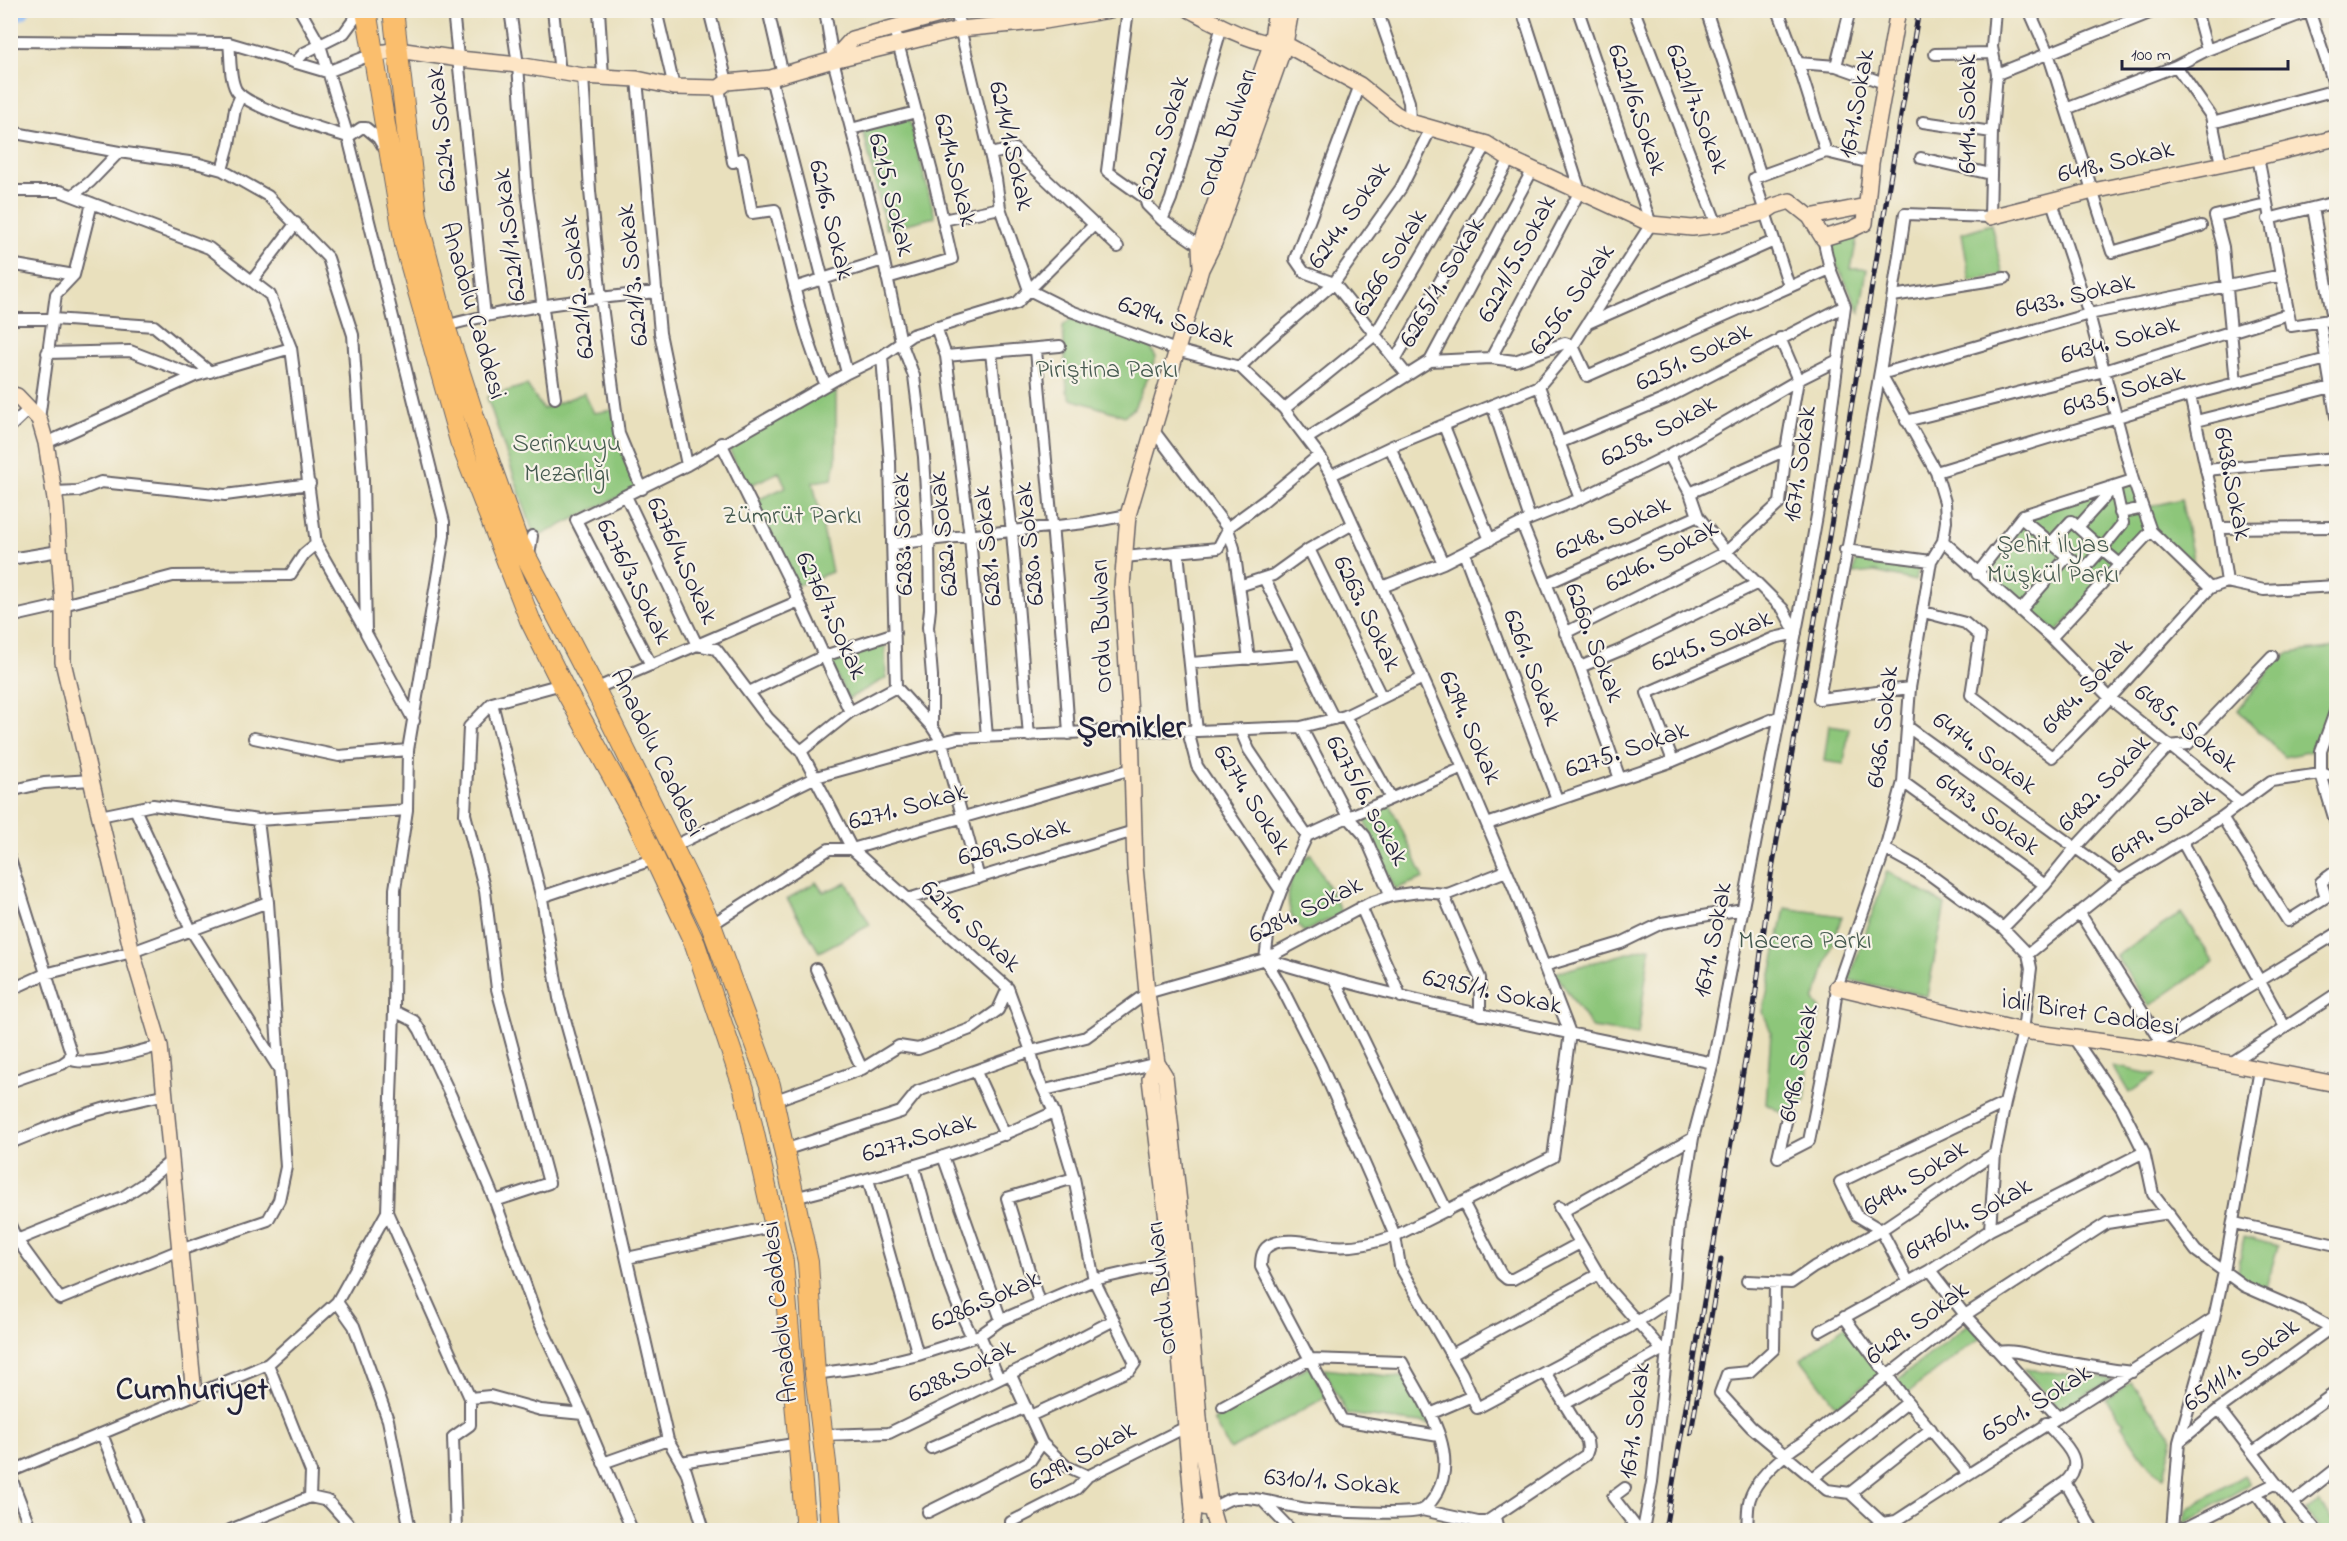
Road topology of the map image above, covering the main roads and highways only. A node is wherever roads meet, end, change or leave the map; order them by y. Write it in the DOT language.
graph roads {
  1 [pos="366,10"];
  2 [pos="393,10"];
  3 [pos="806,1530"];
  4 [pos="831,1530"];
  1 -- 3 [label="highway, Anadolu Caddesi"];
  2 -- 4 [label="highway, Anadolu Caddesi"];
}
